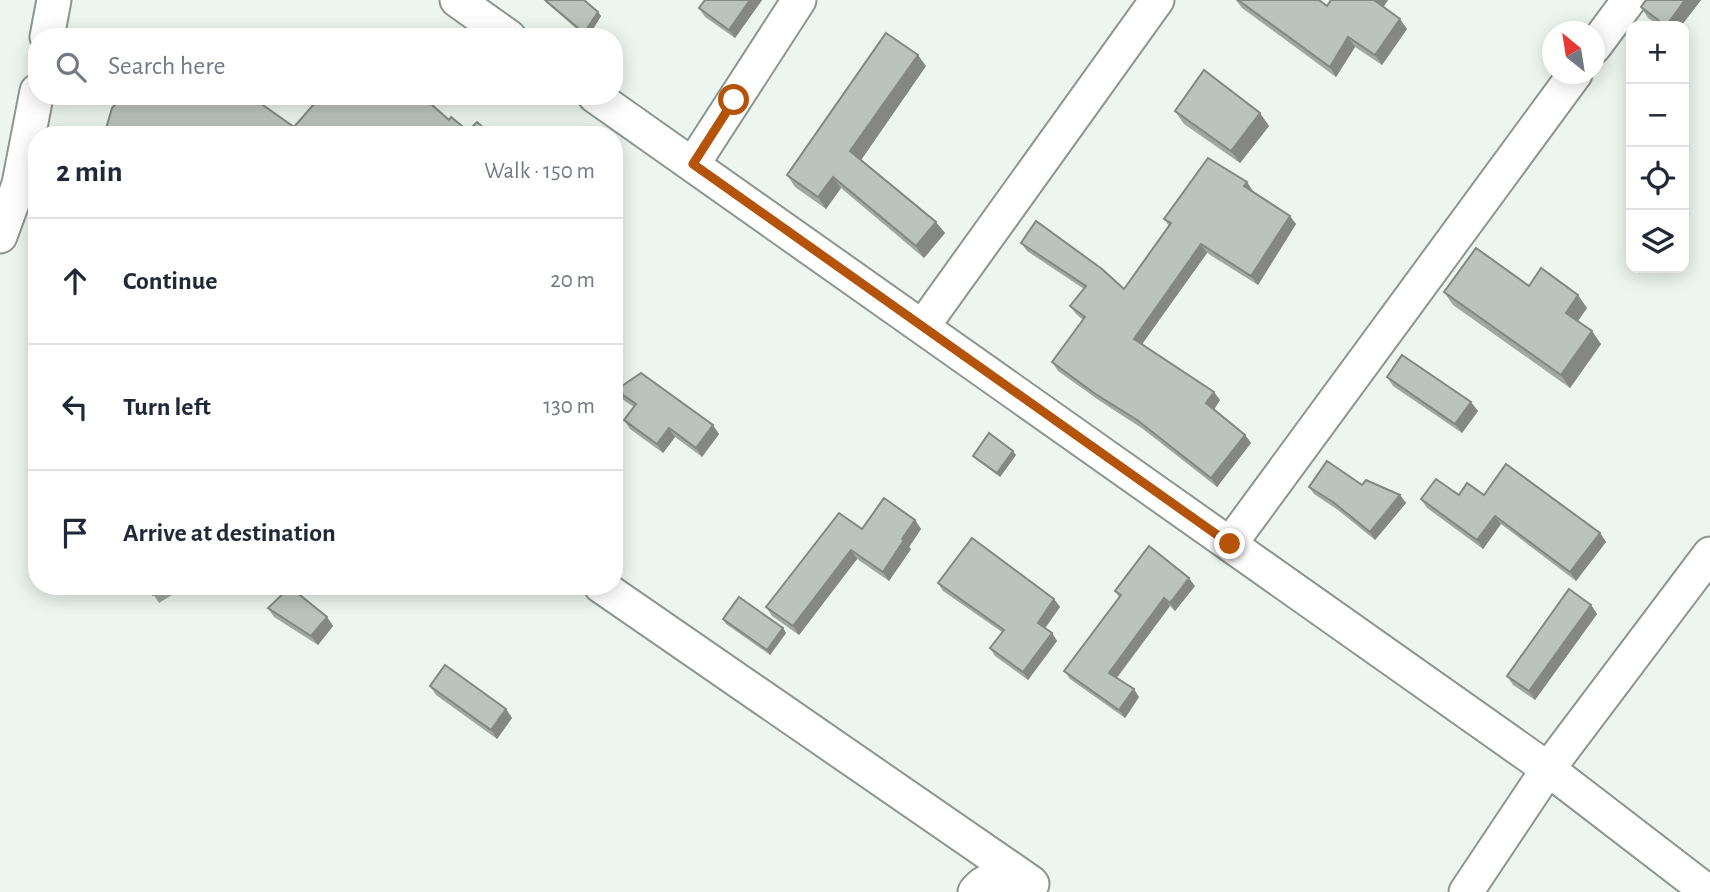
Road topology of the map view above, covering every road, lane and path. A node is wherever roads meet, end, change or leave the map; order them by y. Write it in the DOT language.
graph roads {
  1 [pos="54,0"];
  2 [pos="457,0"];
  3 [pos="799,0"];
  4 [pos="1157,0"];
  5 [pos="1629,0"];
  6 [pos="49,28"];
  7 [pos="496,28"];
  8 [pos="1605,32"];
  9 [pos="1568,84"];
  10 [pos="36,105"];
  11 [pos="608,105"];
  12 [pos="34,126"];
  13 [pos="693,164"];
  14 [pos="28,190"];
  15 [pos="0,236"];
  16 [pos="923,326"];
  17 [pos="1230,544"];
  18 [pos="1710,554"];
  19 [pos="614,595"];
  20 [pos="1548,769"];
  21 [pos="1036,887"];
  22 [pos="975,892"];
  23 [pos="1466,892"];
  24 [pos="1708,892"];
  1 -- 6 [label="street"];
  2 -- 7 [label="street"];
  3 -- 13 [label="street"];
  4 -- 16 [label="street"];
  5 -- 8 [label="street"];
  9 -- 17 [label="street"];
  10 -- 12 [label="street"];
  11 -- 13 [label="street"];
  13 -- 16 [label="street"];
  14 -- 15 [label="street"];
  16 -- 17 [label="street"];
  17 -- 20 [label="street"];
  18 -- 20 [label="street"];
  19 -- 21 [label="street"];
  20 -- 23 [label="street"];
  20 -- 24 [label="street"];
  21 -- 22 [label="street"];
}
